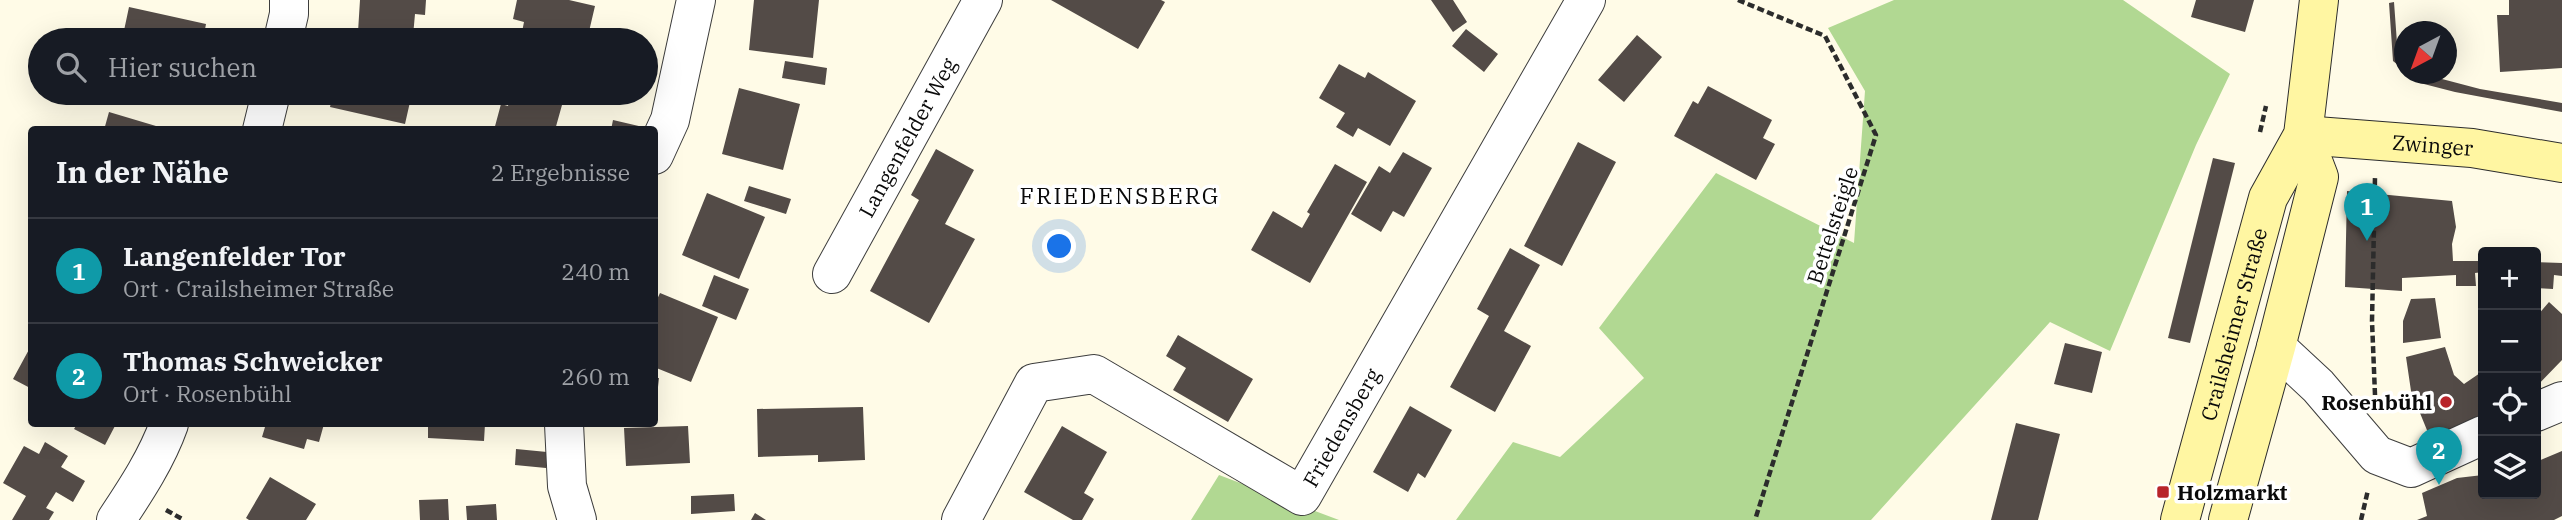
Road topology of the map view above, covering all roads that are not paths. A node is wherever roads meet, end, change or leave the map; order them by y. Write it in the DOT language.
graph roads {
  1 [pos="289,0"];
  2 [pos="696,0"];
  3 [pos="983,0"];
  4 [pos="1586,0"];
  5 [pos="2319,0"];
  6 [pos="285,28"];
  7 [pos="268,105"];
  8 [pos="263,126"];
  9 [pos="2303,135"];
  10 [pos="658,146"];
  11 [pos="2562,163"];
  12 [pos="832,274"];
  13 [pos="2276,347"];
  14 [pos="2562,401"];
  15 [pos="2541,410"];
  16 [pos="168,427"];
  17 [pos="564,427"];
  18 [pos="2481,436"];
  19 [pos="116,520"];
  20 [pos="577,520"];
  21 [pos="961,520"];
  22 [pos="2180,520"];
  23 [pos="2228,520"];
  1 -- 6 [label="street"];
  2 -- 10 [label="street"];
  3 -- 12 [label="street, Langenfelder Weg"];
  4 -- 21 [label="street, Friedensberg"];
  5 -- 9 [label="main road, Crailsheimer Straße"];
  7 -- 8 [label="street"];
  9 -- 11 [label="main road, Zwinger"];
  9 -- 13 [label="main road, Crailsheimer Straße"];
  9 -- 22 [label="main road, Crailsheimer Straße"];
  13 -- 18 [label="street"];
  13 -- 23 [label="main road, Crailsheimer Straße"];
  14 -- 15 [label="street"];
  16 -- 19 [label="street"];
  17 -- 20 [label="street"];
}
